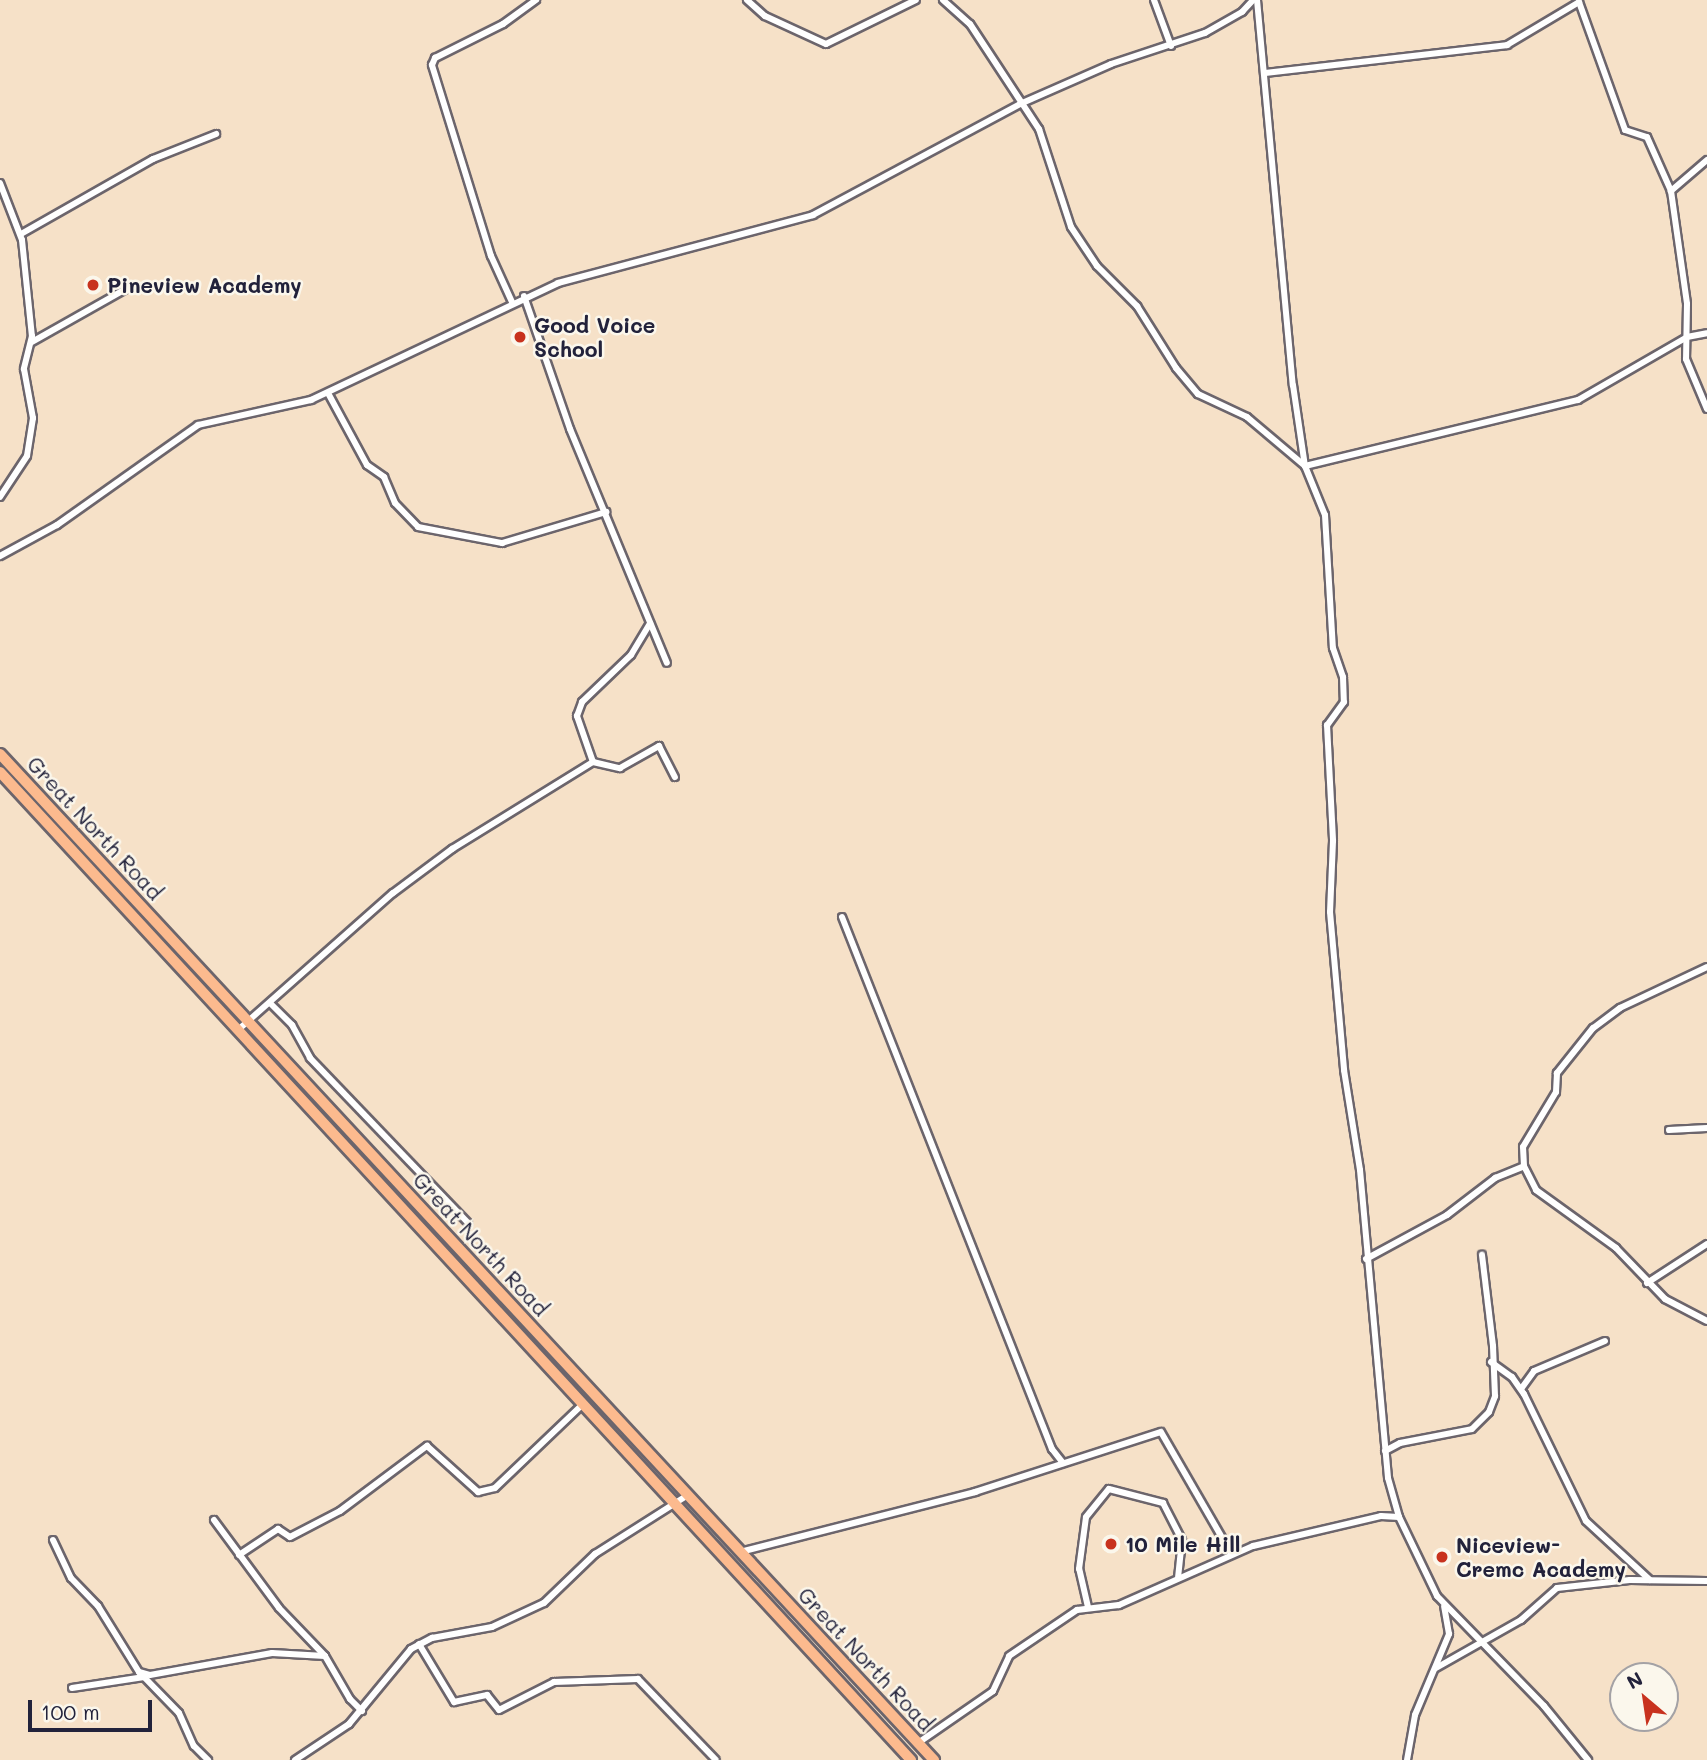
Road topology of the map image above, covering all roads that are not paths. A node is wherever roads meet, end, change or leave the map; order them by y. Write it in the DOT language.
graph roads {
  1 [pos="536,0"];
  2 [pos="747,0"];
  3 [pos="916,0"];
  4 [pos="943,0"];
  5 [pos="1154,0"];
  6 [pos="1255,0"];
  7 [pos="1171,46"];
  8 [pos="1266,73"];
  9 [pos="1020,104"];
  10 [pos="216,134"];
  11 [pos="1707,160"];
  12 [pos="0,183"];
  13 [pos="1671,191"];
  14 [pos="21,234"];
  15 [pos="124,290"];
  16 [pos="524,296"];
  17 [pos="512,302"];
  18 [pos="1707,333"];
  19 [pos="1687,337"];
  20 [pos="32,342"];
  21 [pos="328,393"];
  22 [pos="1707,409"];
  23 [pos="1304,466"];
  24 [pos="0,498"];
  25 [pos="606,512"];
  26 [pos="0,556"];
  27 [pos="650,623"];
  28 [pos="667,663"];
  29 [pos="0,754"];
  30 [pos="593,762"];
  31 [pos="0,772"];
  32 [pos="675,777"];
  33 [pos="842,917"];
  34 [pos="1707,967"];
  35 [pos="271,1003"];
  36 [pos="249,1022"];
  37 [pos="238,1030"];
  38 [pos="1707,1128"];
  39 [pos="1669,1130"];
  40 [pos="1524,1166"];
  41 [pos="468,1223"];
  42 [pos="1707,1244"];
  43 [pos="1482,1255"];
  44 [pos="1366,1259"];
  45 [pos="1647,1283"];
  46 [pos="1707,1321"];
  47 [pos="1605,1340"];
  48 [pos="1492,1362"];
  49 [pos="1521,1389"];
  50 [pos="582,1405"];
  51 [pos="1385,1451"];
  52 [pos="1063,1463"];
  53 [pos="688,1495"];
  54 [pos="675,1505"];
  55 [pos="1399,1517"];
  56 [pos="214,1520"];
  57 [pos="53,1540"];
  58 [pos="740,1552"];
  59 [pos="1231,1553"];
  60 [pos="239,1555"];
  61 [pos="1178,1577"];
  62 [pos="1650,1580"];
  63 [pos="1707,1581"];
  64 [pos="1443,1603"];
  65 [pos="1088,1607"];
  66 [pos="1482,1640"];
  67 [pos="419,1644"];
  68 [pos="325,1656"];
  69 [pos="1436,1668"];
  70 [pos="144,1675"];
  71 [pos="72,1688"];
  72 [pos="362,1711"];
  73 [pos="918,1743"];
  74 [pos="208,1760"];
  75 [pos="296,1760"];
  76 [pos="716,1760"];
  77 [pos="911,1760"];
  78 [pos="933,1760"];
  79 [pos="1407,1760"];
  80 [pos="1588,1760"];
  1 -- 17 [label="street"];
  2 -- 3 [label="street"];
  4 -- 9 [label="street"];
  5 -- 7 [label="street"];
  6 -- 7 [label="street"];
  6 -- 8 [label="street"];
  7 -- 9 [label="street"];
  8 -- 13 [label="street"];
  8 -- 23 [label="street"];
  9 -- 16 [label="street"];
  9 -- 23 [label="street"];
  10 -- 14 [label="street"];
  11 -- 13 [label="street"];
  12 -- 14 [label="street"];
  13 -- 19 [label="street"];
  14 -- 20 [label="street"];
  15 -- 20 [label="street"];
  16 -- 17 [label="street"];
  16 -- 25 [label="street"];
  17 -- 21 [label="street"];
  18 -- 19 [label="street"];
  19 -- 22 [label="street"];
  19 -- 23 [label="street"];
  20 -- 24 [label="street"];
  21 -- 25 [label="street"];
  21 -- 26 [label="street"];
  23 -- 44 [label="street"];
  25 -- 27 [label="street"];
  27 -- 28 [label="street"];
  27 -- 30 [label="street"];
  29 -- 36 [label="highway, Great North Road"];
  30 -- 32 [label="street"];
  30 -- 35 [label="street"];
  31 -- 37 [label="highway, Great North Road"];
  33 -- 52 [label="street"];
  34 -- 40 [label="street"];
  35 -- 36 [label="street"];
  35 -- 41 [label="street"];
  36 -- 37 [label="street"];
  36 -- 53 [label="highway, Great North Road"];
  37 -- 50 [label="highway, Great North Road"];
  38 -- 39 [label="street"];
  40 -- 44 [label="street"];
  40 -- 45 [label="street"];
  42 -- 45 [label="street"];
  43 -- 48 [label="street"];
  44 -- 51 [label="street"];
  45 -- 46 [label="street"];
  47 -- 49 [label="street"];
  48 -- 49 [label="street"];
  48 -- 51 [label="street"];
  49 -- 62 [label="street"];
  50 -- 54 [label="highway, Great North Road"];
  50 -- 60 [label="street"];
  51 -- 55 [label="street"];
  52 -- 58 [label="street"];
  52 -- 59 [label="street"];
  53 -- 54 [label="street"];
  53 -- 58 [label="highway, Great North Road"];
  54 -- 67 [label="street"];
  54 -- 77 [label="highway, Great North Road"];
  55 -- 59 [label="street"];
  55 -- 64 [label="street"];
  56 -- 60 [label="street"];
  57 -- 70 [label="street"];
  58 -- 73 [label="highway, Great North Road"];
  59 -- 61 [label="street"];
  60 -- 68 [label="street"];
  61 -- 65 [label="street"];
  61 -- 65 [label="street"];
  62 -- 63 [label="street"];
  62 -- 66 [label="street"];
  64 -- 66 [label="street"];
  64 -- 69 [label="street"];
  65 -- 73 [label="street"];
  66 -- 69 [label="street"];
  66 -- 80 [label="street"];
  67 -- 72 [label="street"];
  67 -- 76 [label="street"];
  68 -- 70 [label="street"];
  68 -- 72 [label="street"];
  69 -- 79 [label="street"];
  70 -- 71 [label="street"];
  70 -- 74 [label="street"];
  72 -- 75 [label="street"];
  73 -- 78 [label="highway, Great North Road"];
}
